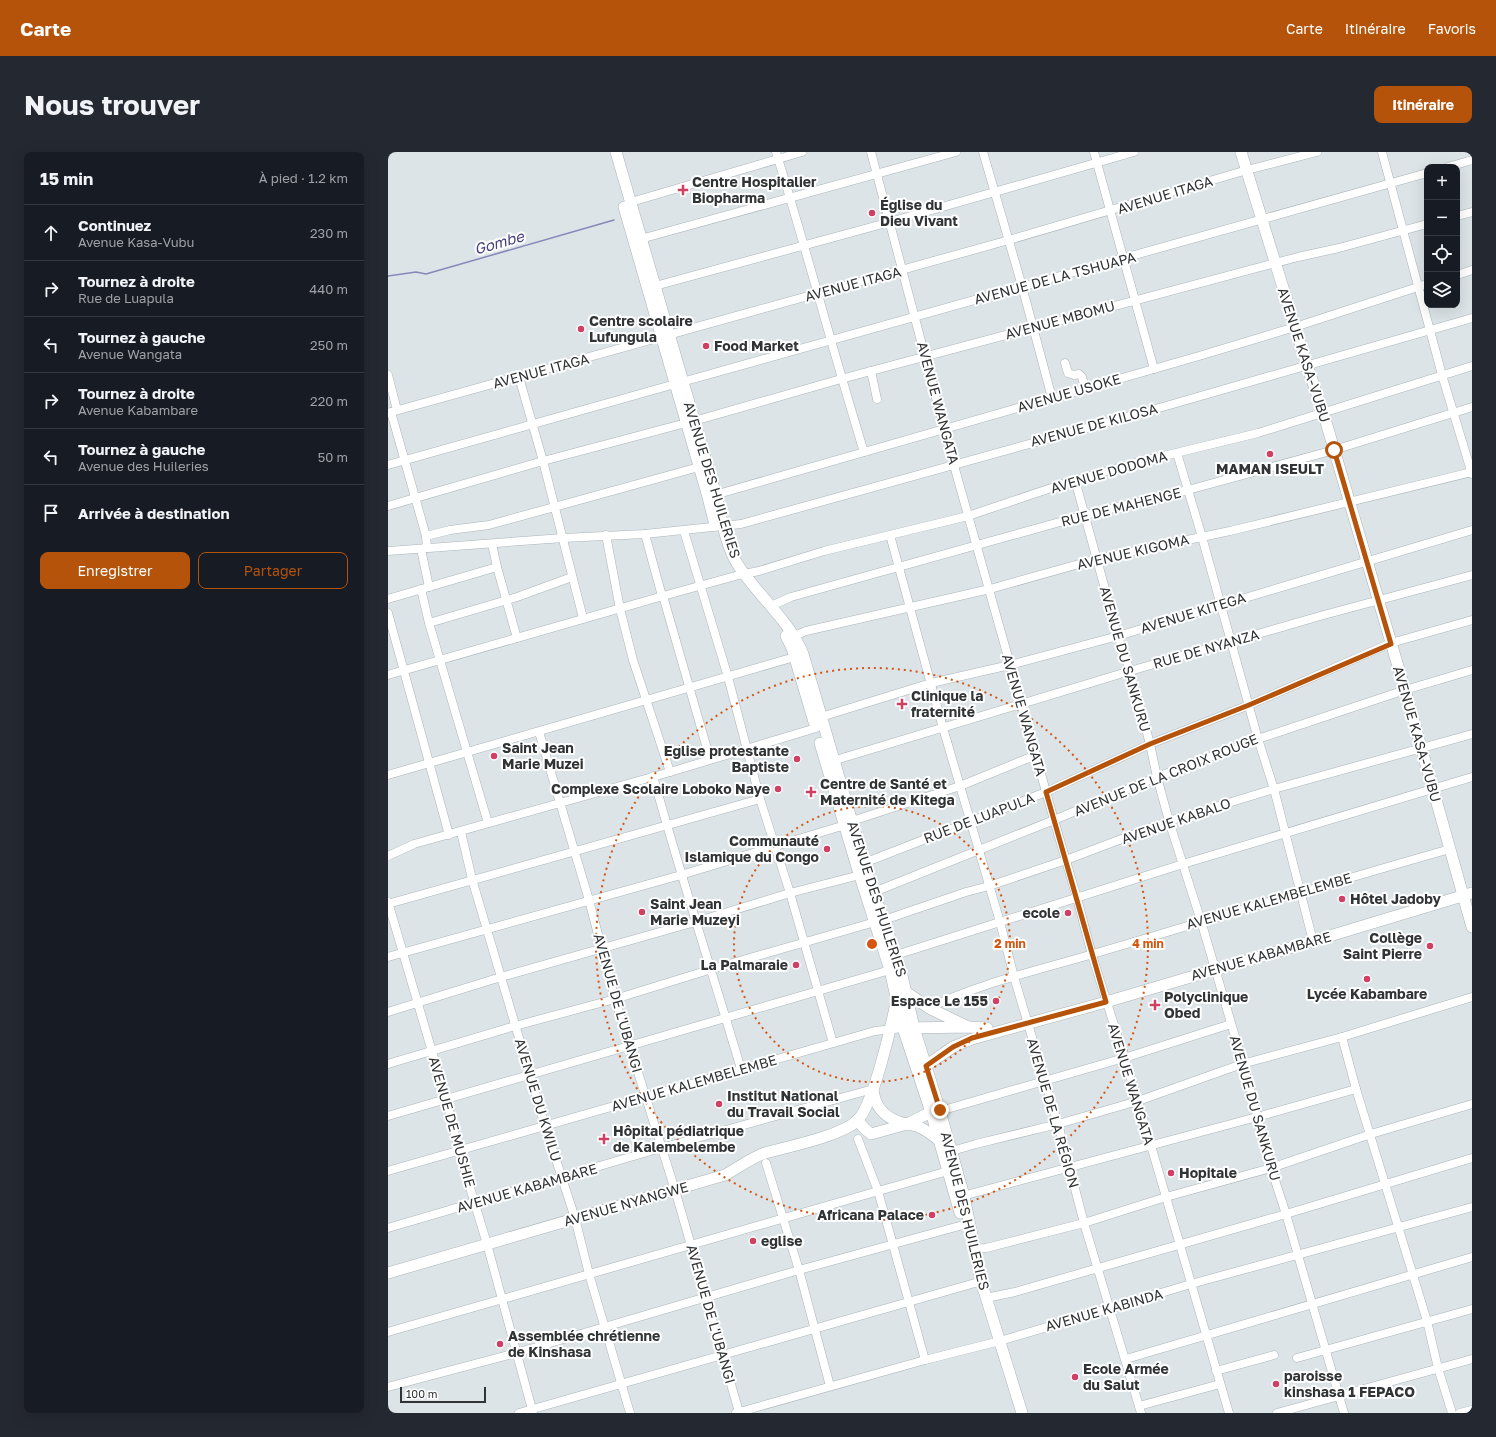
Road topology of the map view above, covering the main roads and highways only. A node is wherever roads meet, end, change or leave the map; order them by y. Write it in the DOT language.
graph roads {
  1 [pos="609,152"];
  2 [pos="617,152"];
  3 [pos="1241,152"];
  4 [pos="638,240"];
  5 [pos="666,337"];
  6 [pos="690,422"];
  7 [pos="712,496"];
  8 [pos="742,575"];
  9 [pos="799,655"];
  10 [pos="830,762"];
  11 [pos="849,823"];
  12 [pos="870,893"];
  13 [pos="1468,894"];
  14 [pos="879,921"];
  15 [pos="1472,927"];
  16 [pos="906,992"];
  17 [pos="897,1001"];
  18 [pos="969,1027"];
  19 [pos="909,1028"];
  20 [pos="987,1028"];
  21 [pos="922,1069"];
  22 [pos="873,1089"];
  23 [pos="936,1111"];
  24 [pos="857,1120"];
  25 [pos="907,1124"];
  26 [pos="940,1141"];
  27 [pos="960,1197"];
  28 [pos="388,1273"];
  29 [pos="996,1342"];
  30 [pos="1016,1413"];
  31 [pos="1022,1413"];
  1 -- 4 [label="main road, AVENUE DES HUILERIES"];
  2 -- 4 [label="main road, AVENUE DES HUILERIES"];
  3 -- 13 [label="main road, AVENUE KASA-VUBU"];
  4 -- 5 [label="main road, AVENUE DES HUILERIES"];
  4 -- 5 [label="main road, AVENUE DES HUILERIES"];
  5 -- 6 [label="main road, AVENUE DES HUILERIES"];
  6 -- 7 [label="main road, AVENUE DES HUILERIES"];
  6 -- 7 [label="main road, AVENUE DES HUILERIES"];
  7 -- 8 [label="main road, AVENUE DES HUILERIES"];
  8 -- 9 [label="main road, AVENUE DES HUILERIES"];
  8 -- 9 [label="main road, AVENUE DES HUILERIES"];
  9 -- 10 [label="main road, AVENUE DES HUILERIES"];
  9 -- 10 [label="main road, AVENUE DES HUILERIES"];
  10 -- 11 [label="main road, AVENUE DES HUILERIES"];
  11 -- 12 [label="main road, AVENUE DES HUILERIES"];
  11 -- 12 [label="main road, AVENUE DES HUILERIES"];
  12 -- 14 [label="main road, AVENUE DES HUILERIES"];
  13 -- 15 [label="main road, AVENUE KASA-VUBU"];
  13 -- 21 [label="main road, AVENUE KABAMBARE"];
  14 -- 16 [label="main road, AVENUE DES HUILERIES"];
  14 -- 17 [label="main road, AVENUE DES HUILERIES"];
  16 -- 18 [label="main road"];
  16 -- 19 [label="main road, AVENUE DES HUILERIES"];
  17 -- 19 [label="main road, AVENUE DES HUILERIES"];
  17 -- 22 [label="main road, AVENUE NYANGWE"];
  18 -- 19 [label="main road, AVENUE KALEMBELEMBE"];
  18 -- 20 [label="main road, AVENUE KALEMBELEMBE"];
  19 -- 21 [label="main road, AVENUE DES HUILERIES"];
  21 -- 23 [label="main road, AVENUE DES HUILERIES"];
  22 -- 24 [label="main road, AVENUE NYANGWE"];
  22 -- 25 [label="main road"];
  23 -- 25 [label="main road"];
  23 -- 26 [label="main road, AVENUE DES HUILERIES"];
  23 -- 27 [label="main road, AVENUE DES HUILERIES"];
  24 -- 25 [label="main road"];
  24 -- 28 [label="main road, AVENUE NYANGWE"];
  25 -- 26 [label="main road"];
  26 -- 27 [label="main road, AVENUE DES HUILERIES"];
  27 -- 29 [label="main road, AVENUE DES HUILERIES"];
  27 -- 29 [label="main road, AVENUE DES HUILERIES"];
  29 -- 30 [label="main road, AVENUE DES HUILERIES"];
  29 -- 31 [label="main road, AVENUE DES HUILERIES"];
}
